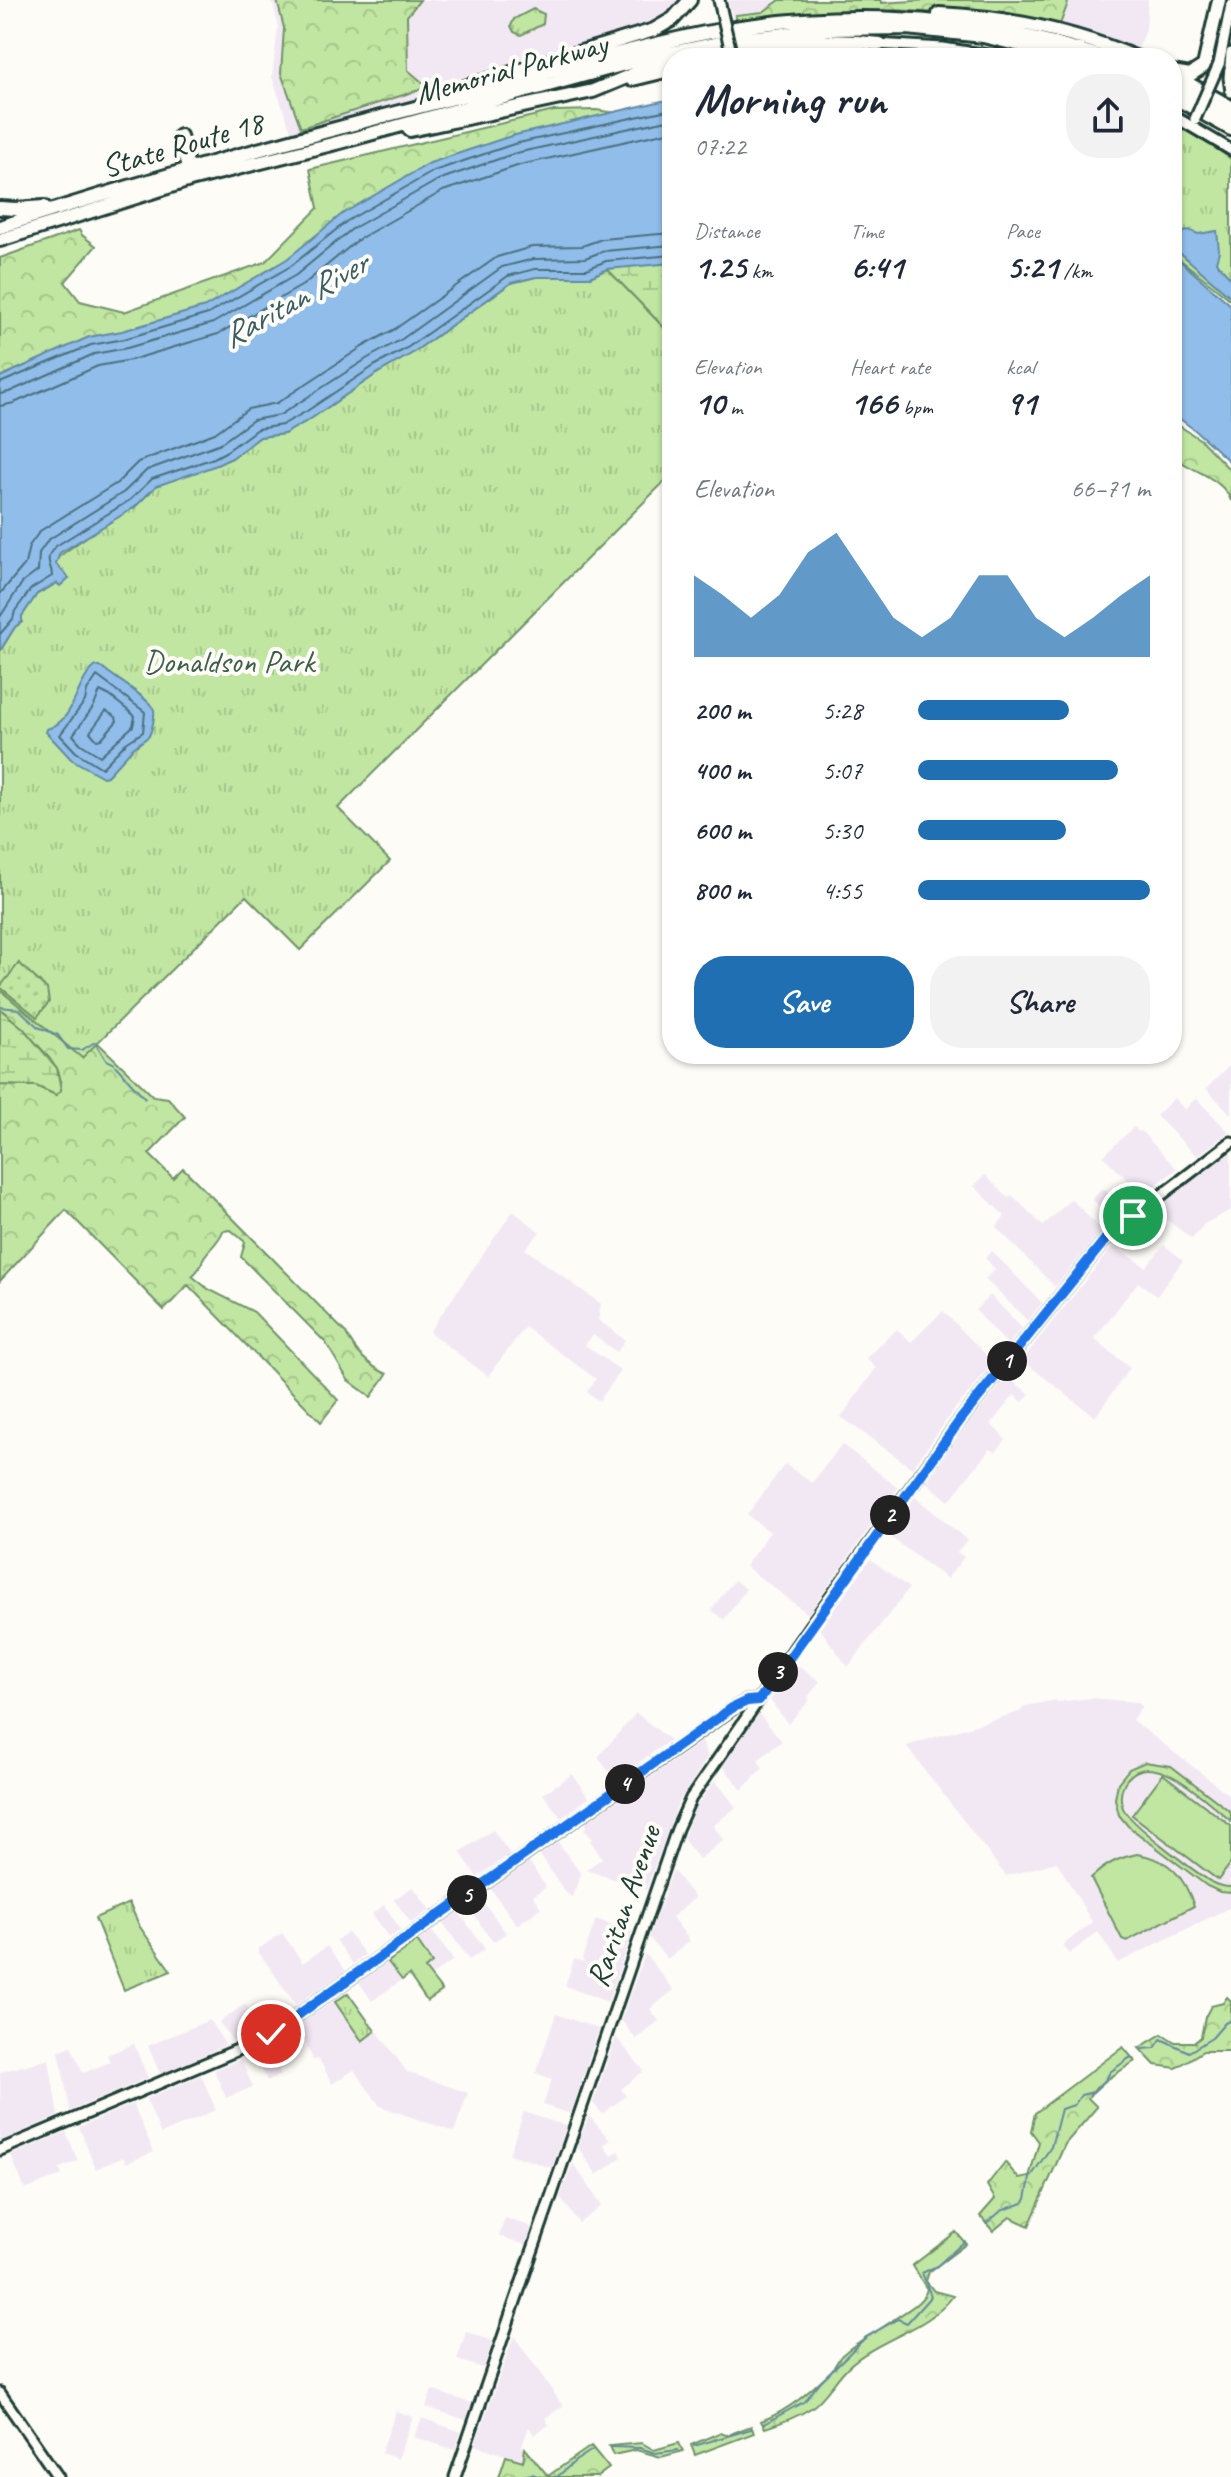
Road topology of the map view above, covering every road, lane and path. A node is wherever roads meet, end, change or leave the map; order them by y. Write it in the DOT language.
graph roads {
  1 [pos="690,0"];
  2 [pos="719,0"];
  3 [pos="1219,0"];
  4 [pos="1231,5"];
  5 [pos="808,19"];
  6 [pos="880,44"];
  7 [pos="693,48"];
  8 [pos="731,48"];
  9 [pos="768,48"];
  10 [pos="914,48"];
  11 [pos="1034,48"];
  12 [pos="1070,48"];
  13 [pos="1106,48"];
  14 [pos="1231,53"];
  15 [pos="662,55"];
  16 [pos="662,66"];
  17 [pos="662,74"];
  18 [pos="1182,74"];
  19 [pos="1182,79"];
  20 [pos="593,91"];
  21 [pos="1182,91"];
  22 [pos="1231,92"];
  23 [pos="1182,102"];
  24 [pos="1231,107"];
  25 [pos="379,118"];
  26 [pos="1182,118"];
  27 [pos="1231,118"];
  28 [pos="1194,122"];
  29 [pos="1231,129"];
  30 [pos="180,136"];
  31 [pos="340,142"];
  32 [pos="1231,150"];
  33 [pos="188,168"];
  34 [pos="60,207"];
  35 [pos="0,208"];
  36 [pos="0,227"];
  37 [pos="0,240"];
  38 [pos="1231,1142"];
  39 [pos="759,1700"];
  40 [pos="0,2150"];
  41 [pos="0,2393"];
  42 [pos="58,2477"];
  43 [pos="455,2477"];
  1 -- 25 [label="highway"];
  2 -- 8 [label="main road, bridge"];
  3 -- 18 [label="highway"];
  4 -- 28 [label="main road, bridge"];
  5 -- 12 [label="highway, Memorial Parkway"];
  5 -- 13 [label="highway"];
  5 -- 25 [label="highway, Memorial Parkway"];
  6 -- 9 [label="highway"];
  6 -- 10 [label="main road"];
  7 -- 11 [label="highway, Memorial Parkway"];
  14 -- 22 [label="main road"];
  15 -- 31 [label="highway, Memorial Parkway"];
  16 -- 20 [label="highway"];
  17 -- 20 [label="main road"];
  19 -- 24 [label="highway"];
  20 -- 31 [label="highway"];
  21 -- 27 [label="highway"];
  23 -- 29 [label="highway"];
  25 -- 33 [label="highway, State Route 18"];
  26 -- 28 [label="main road"];
  28 -- 32 [label="main road"];
  30 -- 33 [label="highway"];
  31 -- 37 [label="highway, State Route 18"];
  33 -- 34 [label="highway, State Route 18"];
  34 -- 35 [label="highway"];
  34 -- 36 [label="highway, State Route 18"];
  38 -- 39 [label="main road, Raritan Avenue"];
  39 -- 40 [label="main road"];
  39 -- 43 [label="main road, Raritan Avenue"];
  41 -- 42 [label="main road"];
}
